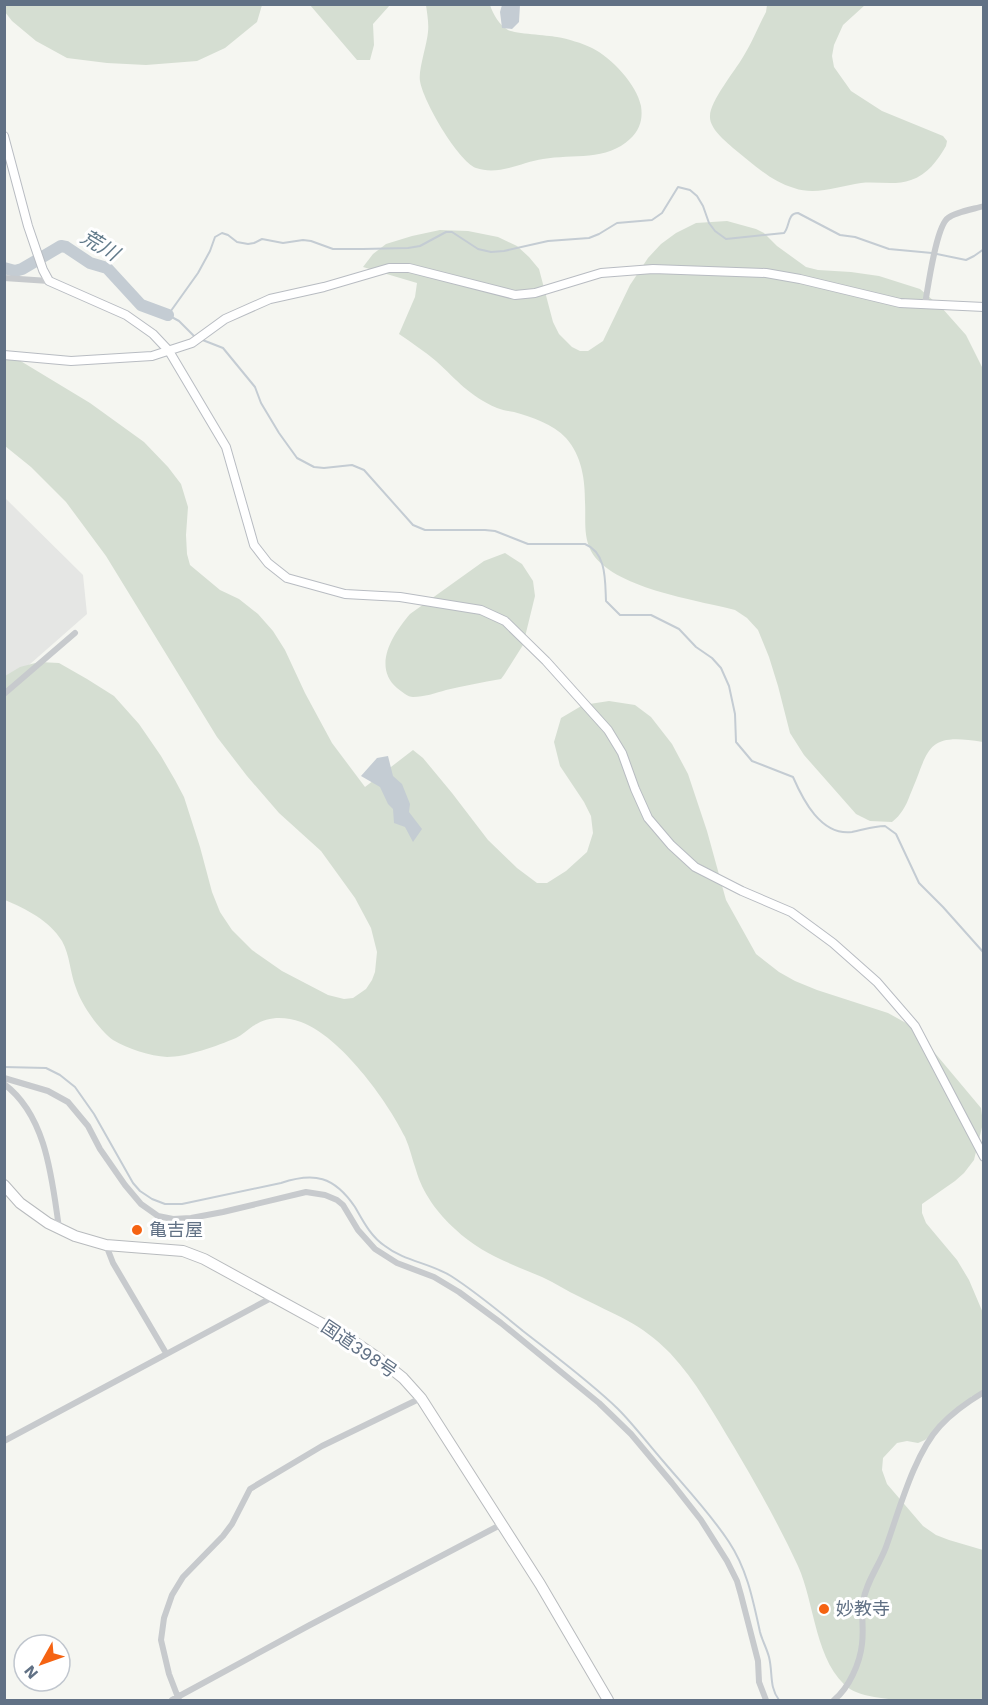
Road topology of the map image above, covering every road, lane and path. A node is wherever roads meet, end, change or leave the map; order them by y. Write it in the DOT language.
graph roads {
  1 [pos="4,136"];
  2 [pos="984,206"];
  3 [pos="4,278"];
  4 [pos="49,281"];
  5 [pos="925,304"];
  6 [pos="984,307"];
  7 [pos="169,351"];
  8 [pos="4,355"];
  9 [pos="75,633"];
  10 [pos="4,694"];
  11 [pos="4,1078"];
  12 [pos="4,1084"];
  13 [pos="984,1157"];
  14 [pos="4,1185"];
  15 [pos="59,1228"];
  16 [pos="106,1245"];
  17 [pos="273,1297"];
  18 [pos="166,1353"];
  19 [pos="984,1392"];
  20 [pos="421,1398"];
  21 [pos="4,1441"];
  22 [pos="502,1524"];
  23 [pos="176,1699"];
  24 [pos="608,1701"];
  25 [pos="766,1701"];
  26 [pos="834,1701"];
  1 -- 4 [label="street"];
  2 -- 5 [label="street"];
  3 -- 4 [label="street"];
  4 -- 7 [label="street"];
  5 -- 6 [label="street"];
  5 -- 7 [label="street"];
  7 -- 8 [label="street"];
  7 -- 13 [label="street"];
  9 -- 10 [label="street"];
  11 -- 25 [label="street"];
  12 -- 15 [label="street"];
  14 -- 15 [label="highway, 国道398号"];
  15 -- 16 [label="highway, 国道398号"];
  16 -- 17 [label="highway, 国道398号"];
  16 -- 18 [label="street"];
  17 -- 18 [label="street"];
  17 -- 20 [label="highway, 国道398号"];
  18 -- 21 [label="street"];
  19 -- 26 [label="street"];
  20 -- 22 [label="highway, 国道398号"];
  20 -- 23 [label="street"];
  22 -- 23 [label="street"];
  22 -- 24 [label="highway, 国道398号"];
}
